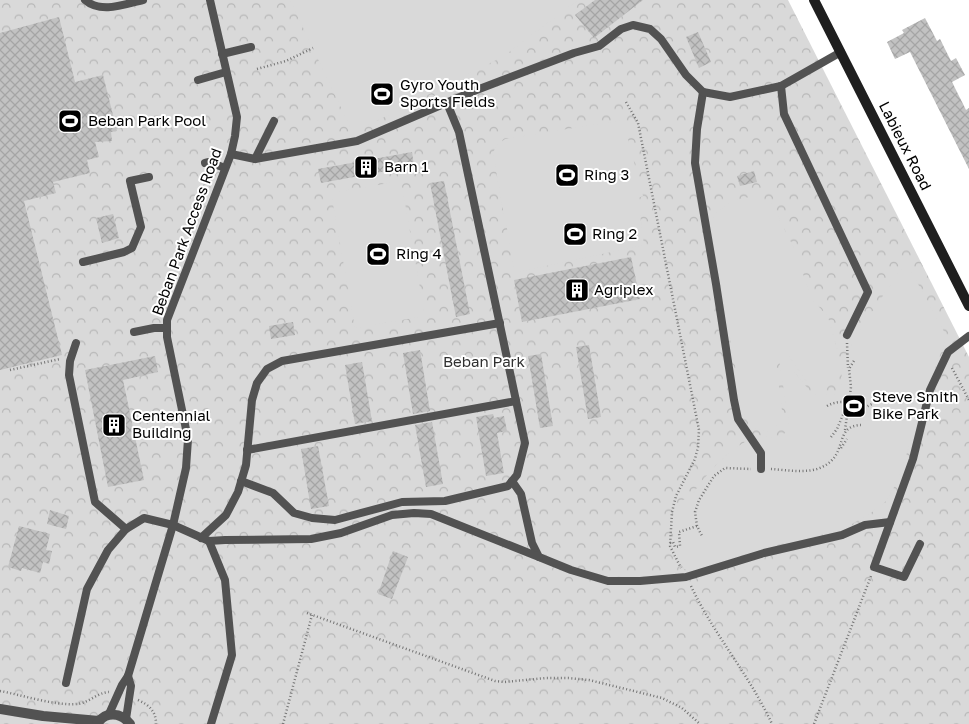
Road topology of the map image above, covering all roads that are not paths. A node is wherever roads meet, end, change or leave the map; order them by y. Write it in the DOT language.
graph roads {
  1 [pos="85,0"];
  2 [pos="143,0"];
  3 [pos="210,0"];
  4 [pos="814,0"];
  5 [pos="251,47"];
  6 [pos="841,52"];
  7 [pos="222,54"];
  8 [pos="226,72"];
  9 [pos="198,80"];
  10 [pos="781,86"];
  11 [pos="703,92"];
  12 [pos="447,103"];
  13 [pos="274,121"];
  14 [pos="231,154"];
  15 [pos="255,159"];
  16 [pos="205,163"];
  17 [pos="225,168"];
  18 [pos="149,177"];
  19 [pos="83,262"];
  20 [pos="969,306"];
  21 [pos="500,323"];
  22 [pos="167,328"];
  23 [pos="134,332"];
  24 [pos="847,335"];
  25 [pos="969,336"];
  26 [pos="76,343"];
  27 [pos="516,402"];
  28 [pos="247,450"];
  29 [pos="761,469"];
  30 [pos="241,481"];
  31 [pos="512,481"];
  32 [pos="890,522"];
  33 [pos="173,526"];
  34 [pos="126,529"];
  35 [pos="201,538"];
  36 [pos="209,542"];
  37 [pos="920,544"];
  38 [pos="539,557"];
  39 [pos="128,676"];
  40 [pos="66,683"];
  41 [pos="0,709"];
  42 [pos="109,714"];
  43 [pos="128,721"];
  44 [pos="98,722"];
  45 [pos="211,724"];
  1 -- 2 [label="lane"];
  3 -- 7 [label="lane, Beban Park Access Road"];
  4 -- 6 [label="street, Labieux Road"];
  5 -- 7 [label="lane"];
  6 -- 10 [label="lane"];
  6 -- 20 [label="street, Labieux Road"];
  7 -- 8 [label="lane, Beban Park Access Road"];
  8 -- 9 [label="lane"];
  8 -- 14 [label="lane, Beban Park Access Road"];
  10 -- 11 [label="lane"];
  10 -- 24 [label="lane"];
  11 -- 12 [label="lane"];
  11 -- 29 [label="lane"];
  12 -- 15 [label="lane"];
  12 -- 21 [label="lane"];
  13 -- 15 [label="lane"];
  14 -- 15 [label="lane"];
  14 -- 17 [label="lane, Beban Park Access Road"];
  16 -- 17 [label="lane"];
  17 -- 22 [label="lane, Beban Park Access Road"];
  18 -- 19 [label="lane"];
  21 -- 27 [label="lane"];
  21 -- 28 [label="lane"];
  22 -- 23 [label="lane"];
  22 -- 33 [label="lane, Beban Park Access Road"];
  25 -- 32 [label="lane"];
  26 -- 34 [label="lane"];
  27 -- 28 [label="lane"];
  27 -- 31 [label="lane"];
  28 -- 30 [label="lane"];
  30 -- 31 [label="lane"];
  30 -- 35 [label="lane"];
  31 -- 38 [label="lane"];
  32 -- 37 [label="lane"];
  32 -- 38 [label="lane"];
  33 -- 34 [label="lane"];
  33 -- 35 [label="lane"];
  33 -- 39 [label="lane, Beban Park Access Road"];
  34 -- 40 [label="lane"];
  35 -- 36 [label="lane"];
  36 -- 38 [label="lane"];
  36 -- 45 [label="lane"];
  39 -- 42 [label="lane, Beban Park Access Road"];
  39 -- 43 [label="lane, Beban Park Access Road"];
  41 -- 44 [label="street"];
  42 -- 43 [label="street"];
  42 -- 44 [label="street"];
}
